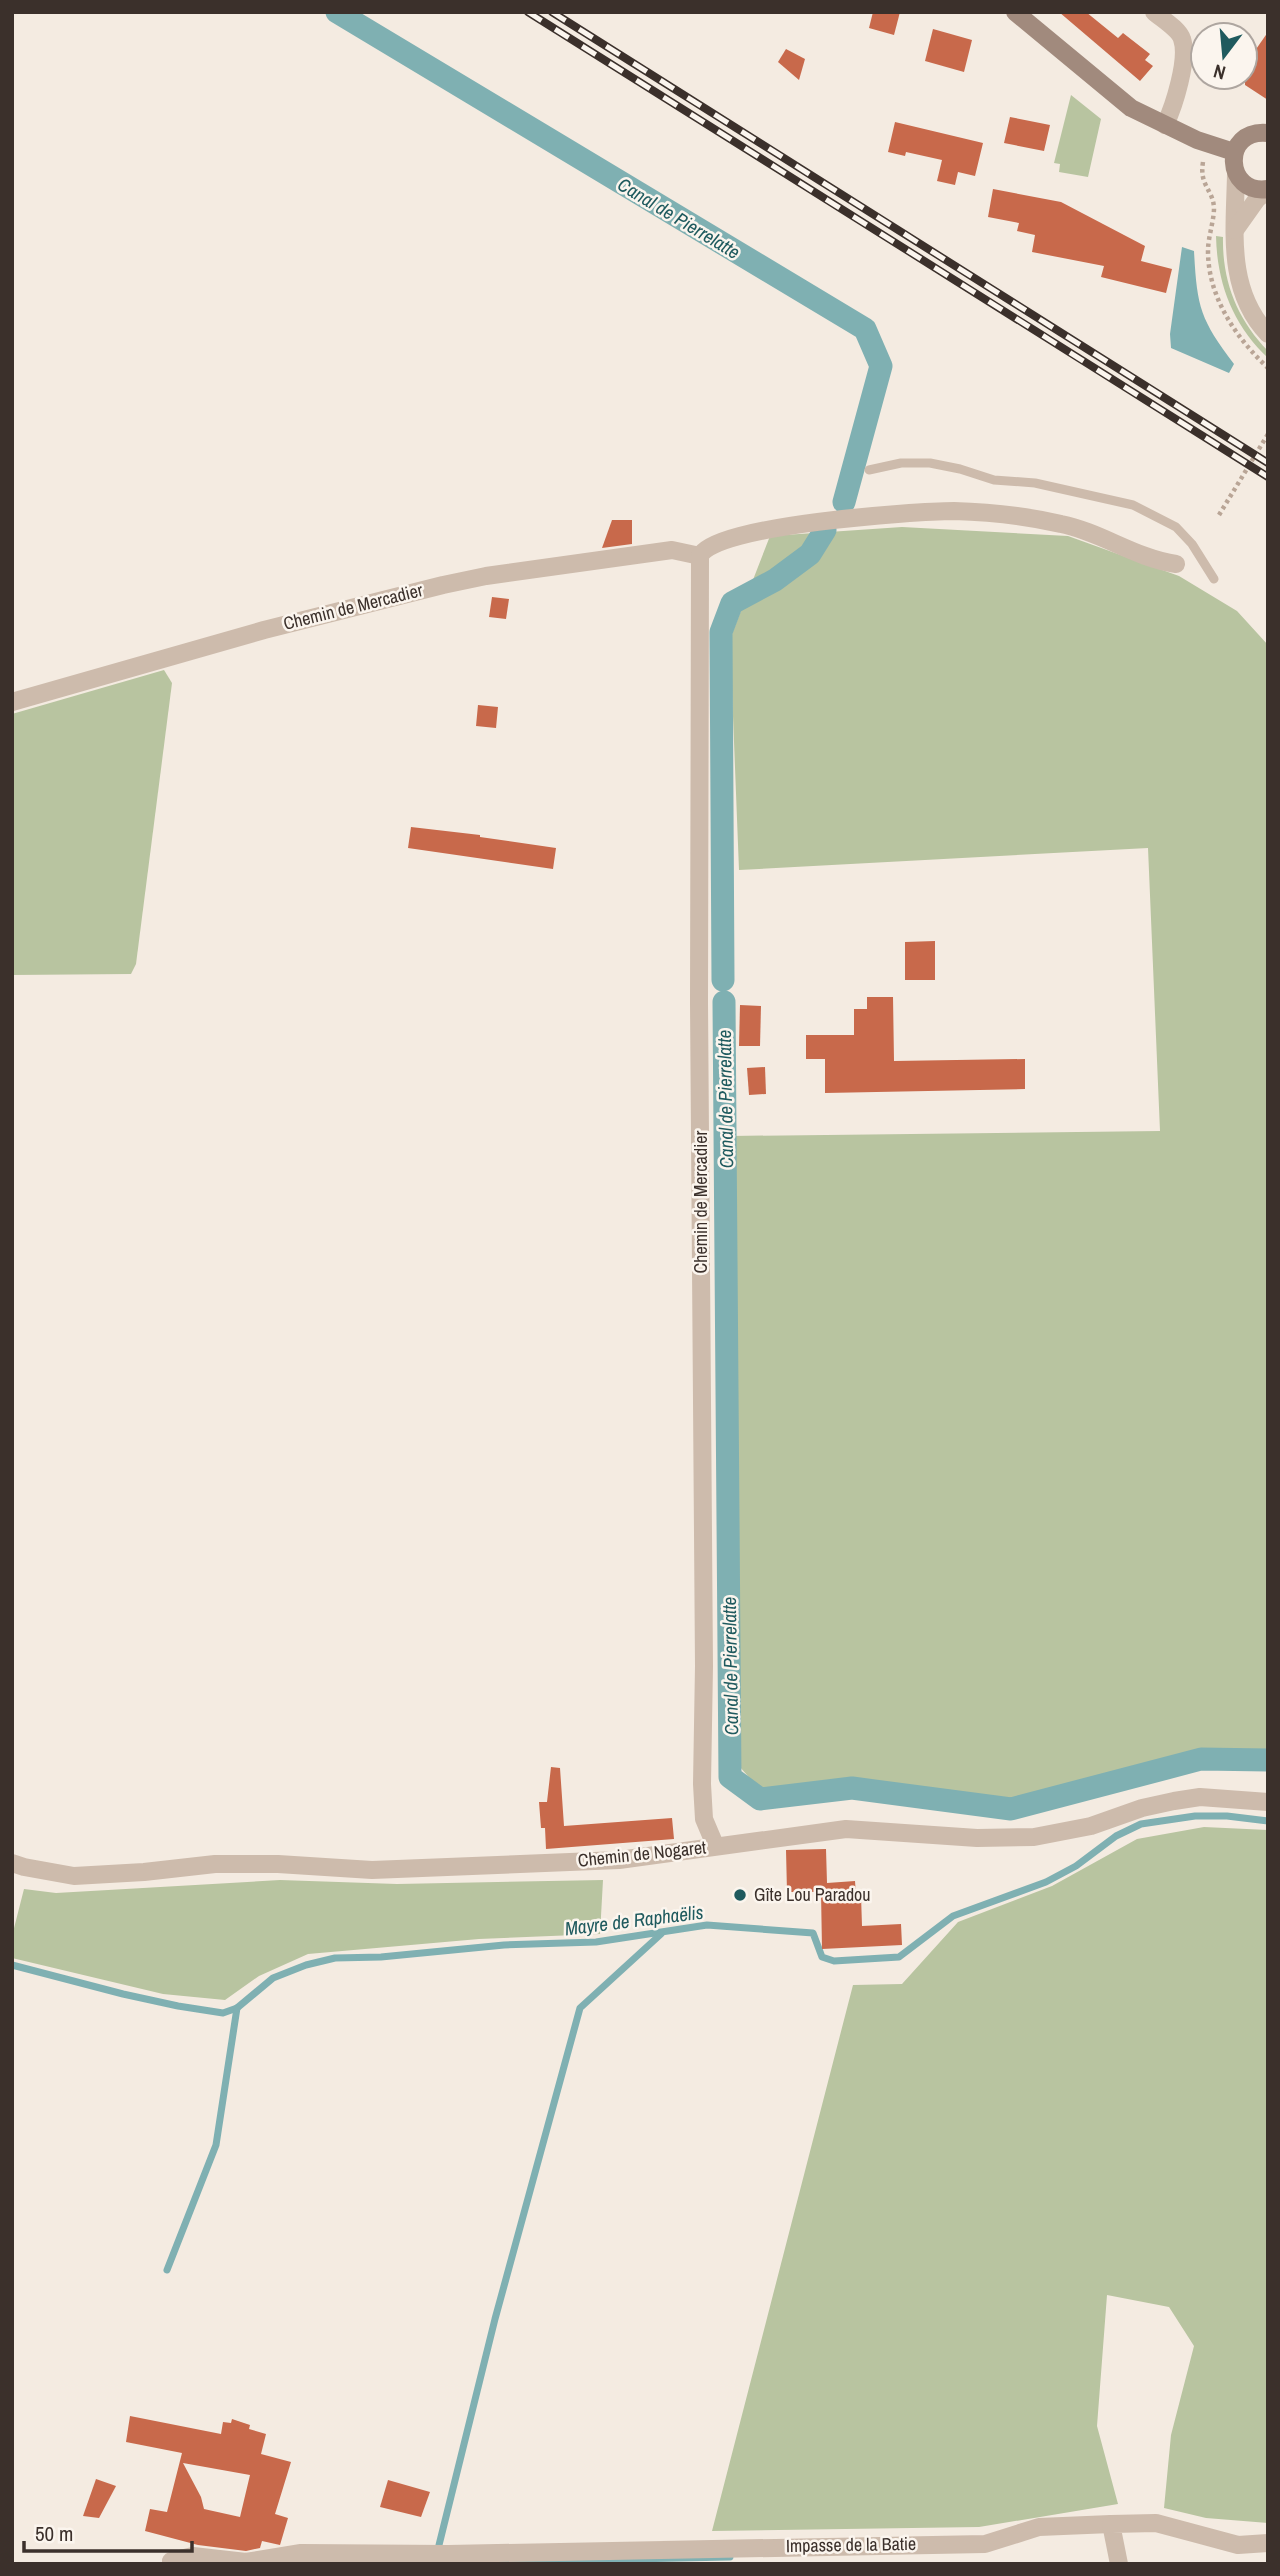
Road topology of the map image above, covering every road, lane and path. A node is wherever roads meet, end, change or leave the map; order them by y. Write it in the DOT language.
graph roads {
  1 [pos="1015,12"];
  2 [pos="1154,12"];
  3 [pos="1165,125"];
  4 [pos="1268,133"];
  5 [pos="1234,152"];
  6 [pos="1236,174"];
  7 [pos="1268,190"];
  8 [pos="1235,230"];
  9 [pos="1268,334"];
  10 [pos="1268,434"];
  11 [pos="869,470"];
  12 [pos="1219,515"];
  13 [pos="700,556"];
  14 [pos="1176,564"];
  15 [pos="1214,579"];
  16 [pos="12,702"];
  17 [pos="1268,1802"];
  18 [pos="715,1845"];
  19 [pos="12,1863"];
  20 [pos="1111,2524"];
  21 [pos="1268,2543"];
  22 [pos="171,2560"];
  23 [pos="1119,2564"];
  1 -- 3 [label="street"];
  2 -- 3 [label="street"];
  3 -- 5 [label="street"];
  4 -- 5 [label="street"];
  5 -- 6 [label="street"];
  6 -- 7 [label="street"];
  6 -- 8 [label="street"];
  7 -- 8 [label="street"];
  8 -- 9 [label="street"];
  10 -- 12 [label="path"];
  11 -- 15 [label="lane"];
  13 -- 14 [label="street"];
  13 -- 16 [label="street, Chemin de Mercadier"];
  13 -- 18 [label="street, Chemin de Mercadier"];
  17 -- 18 [label="street, Chemin de Nogaret"];
  18 -- 19 [label="street, Chemin de Nogaret"];
  20 -- 21 [label="street, Impasse de la Batie"];
  20 -- 22 [label="street, Impasse de la Batie"];
  20 -- 23 [label="street"];
}
